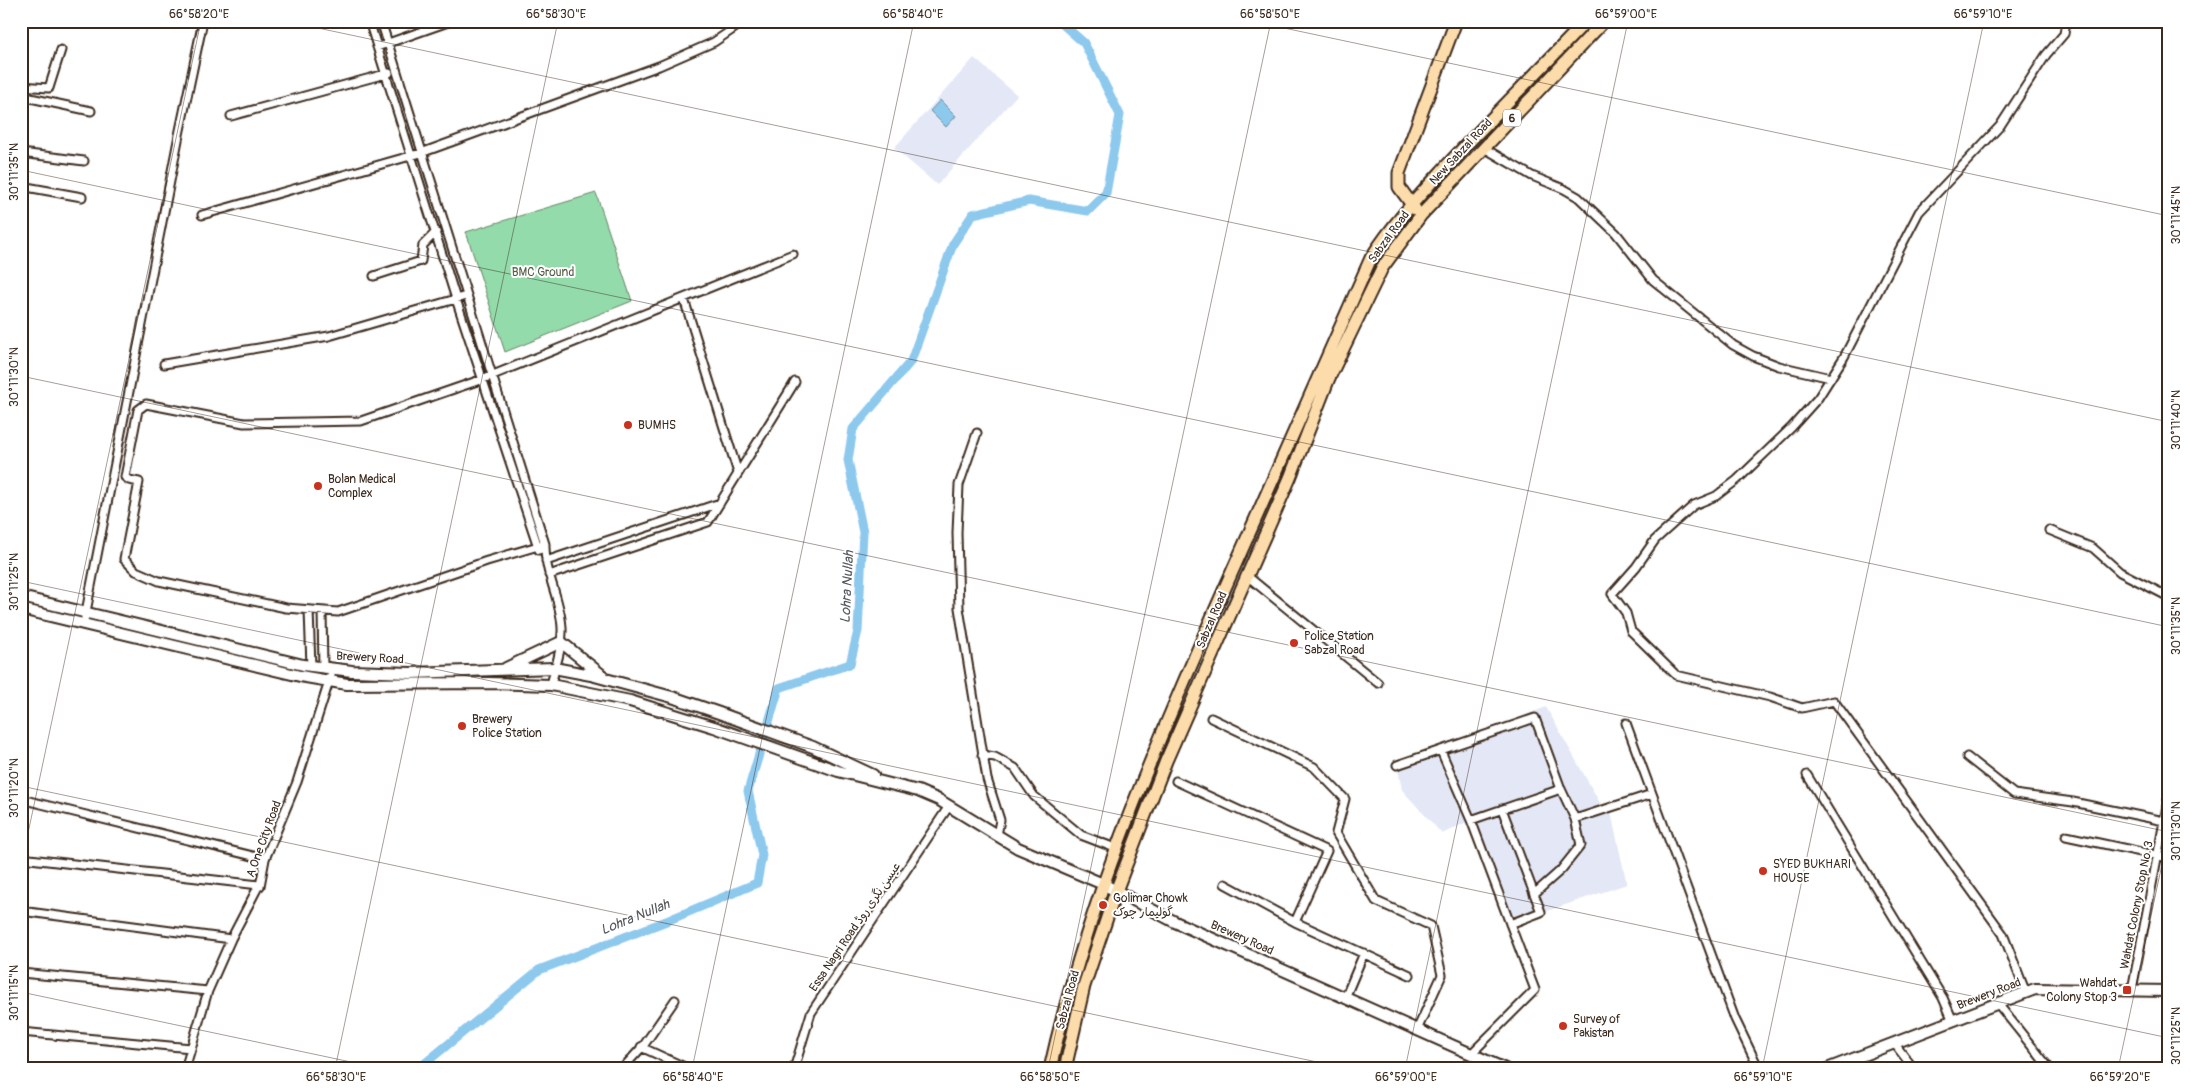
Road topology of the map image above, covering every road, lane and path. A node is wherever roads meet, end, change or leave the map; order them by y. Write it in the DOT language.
graph roads {
  1 [pos="203,21"];
  2 [pos="369,21"];
  3 [pos="381,21"];
  4 [pos="451,21"];
  5 [pos="745,21"];
  6 [pos="1456,21"];
  7 [pos="1586,21"];
  8 [pos="1604,21"];
  9 [pos="2066,21"];
  10 [pos="388,43"];
  11 [pos="377,47"];
  12 [pos="62,50"];
  13 [pos="395,71"];
  14 [pos="386,74"];
  15 [pos="21,86"];
  16 [pos="21,96"];
  17 [pos="91,111"];
  18 [pos="231,116"];
  19 [pos="1484,148"];
  20 [pos="21,153"];
  21 [pos="421,153"];
  22 [pos="412,156"];
  23 [pos="84,161"];
  24 [pos="21,186"];
  25 [pos="82,197"];
  26 [pos="1410,205"];
  27 [pos="202,215"];
  28 [pos="1421,216"];
  29 [pos="436,232"];
  30 [pos="793,254"];
  31 [pos="374,276"];
  32 [pos="466,296"];
  33 [pos="456,299"];
  34 [pos="684,299"];
  35 [pos="164,364"];
  36 [pos="493,376"];
  37 [pos="1831,378"];
  38 [pos="483,379"];
  39 [pos="795,382"];
  40 [pos="977,433"];
  41 [pos="738,473"];
  42 [pos="720,503"];
  43 [pos="2049,530"];
  44 [pos="546,544"];
  45 [pos="537,548"];
  46 [pos="545,560"];
  47 [pos="550,575"];
  48 [pos="1246,575"];
  49 [pos="1222,595"];
  50 [pos="2169,596"];
  51 [pos="21,597"];
  52 [pos="1235,601"];
  53 [pos="21,609"];
  54 [pos="309,610"];
  55 [pos="322,611"];
  56 [pos="86,613"];
  57 [pos="83,624"];
  58 [pos="561,642"];
  59 [pos="311,667"];
  60 [pos="554,668"];
  61 [pos="328,669"];
  62 [pos="502,670"];
  63 [pos="606,678"];
  64 [pos="329,681"];
  65 [pos="1378,683"];
  66 [pos="550,685"];
  67 [pos="1211,718"];
  68 [pos="1626,723"];
  69 [pos="1441,751"];
  70 [pos="982,755"];
  71 [pos="1967,757"];
  72 [pos="1397,764"];
  73 [pos="1807,774"];
  74 [pos="1176,781"];
  75 [pos="892,783"];
  76 [pos="1561,789"];
  77 [pos="1652,794"];
  78 [pos="2169,795"];
  79 [pos="21,799"];
  80 [pos="949,806"];
  81 [pos="1502,809"];
  82 [pos="1576,819"];
  83 [pos="1471,820"];
  84 [pos="2166,822"];
  85 [pos="996,835"];
  86 [pos="2066,836"];
  87 [pos="1115,848"];
  88 [pos="2157,856"];
  89 [pos="21,858"];
  90 [pos="2169,858"];
  91 [pos="266,859"];
  92 [pos="1103,884"];
  93 [pos="1225,884"];
  94 [pos="259,885"];
  95 [pos="1116,891"];
  96 [pos="1534,894"];
  97 [pos="21,911"];
  98 [pos="1295,922"];
  99 [pos="1510,924"];
  100 [pos="231,939"];
  101 [pos="1364,953"];
  102 [pos="21,973"];
  103 [pos="1410,974"];
  104 [pos="2132,990"];
  105 [pos="208,991"];
  106 [pos="2169,991"];
  107 [pos="2026,993"];
  108 [pos="1345,998"];
  109 [pos="675,1000"];
  110 [pos="1998,1004"];
  111 [pos="1952,1021"];
  112 [pos="1417,1030"];
  113 [pos="21,1032"];
  114 [pos="1894,1043"];
  115 [pos="641,1047"];
  116 [pos="192,1048"];
  117 [pos="1471,1054"];
  118 [pos="185,1069"];
  119 [pos="622,1069"];
  120 [pos="689,1069"];
  121 [pos="794,1069"];
  122 [pos="1050,1069"];
  123 [pos="1065,1069"];
  124 [pos="1505,1069"];
  125 [pos="1759,1069"];
  126 [pos="1827,1069"];
  127 [pos="1914,1069"];
  128 [pos="2050,1069"];
  1 -- 56 [label="street"];
  2 -- 11 [label="street"];
  3 -- 10 [label="street"];
  4 -- 10 [label="street"];
  5 -- 21 [label="street"];
  6 -- 26 [label="main road, Sabzal Road"];
  7 -- 26 [label="main road, New Sabzal Road / 6"];
  8 -- 19 [label="main road, New Sabzal Road / 6"];
  9 -- 37 [label="street"];
  10 -- 11 [label="street"];
  10 -- 13 [label="street"];
  11 -- 14 [label="street"];
  12 -- 15 [label="street"];
  13 -- 14 [label="street"];
  13 -- 21 [label="street"];
  14 -- 18 [label="street"];
  14 -- 22 [label="street"];
  16 -- 17 [label="street"];
  19 -- 28 [label="main road, New Sabzal Road / 6"];
  19 -- 37 [label="street"];
  20 -- 23 [label="street"];
  21 -- 22 [label="street"];
  21 -- 32 [label="street"];
  22 -- 27 [label="street"];
  22 -- 29 [label="street"];
  24 -- 25 [label="street"];
  26 -- 28 [label="main road, Sabzal Road"];
  26 -- 49 [label="main road, Sabzal Road"];
  28 -- 48 [label="main road, Sabzal Road"];
  29 -- 31 [label="street"];
  29 -- 33 [label="street"];
  30 -- 34 [label="street"];
  32 -- 33 [label="street"];
  32 -- 36 [label="street"];
  33 -- 35 [label="street"];
  33 -- 38 [label="street"];
  34 -- 36 [label="street"];
  34 -- 41 [label="street"];
  36 -- 38 [label="street"];
  36 -- 44 [label="street"];
  37 -- 107 [label="street"];
  38 -- 45 [label="street"];
  38 -- 54 [label="street"];
  39 -- 41 [label="street"];
  40 -- 70 [label="street"];
  41 -- 42 [label="street"];
  42 -- 46 [label="street"];
  42 -- 47 [label="street"];
  43 -- 50 [label="street"];
  44 -- 45 [label="street"];
  44 -- 46 [label="street"];
  45 -- 46 [label="street"];
  45 -- 55 [label="street"];
  46 -- 47 [label="street"];
  47 -- 58 [label="street"];
  48 -- 52 [label="main road, Sabzal Road"];
  48 -- 65 [label="street"];
  49 -- 52 [label="main road"];
  49 -- 87 [label="main road, Sabzal Road"];
  51 -- 56 [label="main road, Brewery Road"];
  52 -- 95 [label="main road, Sabzal Road"];
  53 -- 57 [label="main road, Brewery Road"];
  54 -- 55 [label="street"];
  54 -- 59 [label="street"];
  55 -- 61 [label="street"];
  56 -- 57 [label="street"];
  56 -- 59 [label="main road, Brewery Road"];
  57 -- 64 [label="main road, Brewery Road"];
  58 -- 60 [label="street"];
  58 -- 62 [label="main road"];
  58 -- 63 [label="main road"];
  59 -- 61 [label="main road, Brewery Road"];
  60 -- 62 [label="main road, Brewery Road"];
  60 -- 63 [label="main road, Brewery Road"];
  60 -- 66 [label="street"];
  61 -- 62 [label="main road, Brewery Road"];
  61 -- 64 [label="street, A One City Road"];
  63 -- 75 [label="main road, Brewery Road"];
  64 -- 66 [label="main road, Brewery Road"];
  64 -- 91 [label="street, A One City Road"];
  66 -- 75 [label="main road, Brewery Road"];
  67 -- 112 [label="street"];
  68 -- 77 [label="street"];
  69 -- 72 [label="street"];
  69 -- 76 [label="street"];
  69 -- 83 [label="street"];
  70 -- 85 [label="street"];
  70 -- 87 [label="street"];
  71 -- 84 [label="street"];
  73 -- 111 [label="street"];
  74 -- 98 [label="street"];
  75 -- 80 [label="main road, Brewery Road"];
  76 -- 81 [label="street"];
  76 -- 82 [label="street"];
  77 -- 82 [label="street"];
  77 -- 125 [label="street"];
  78 -- 84 [label="street, Wahdat Colony Stop No. 3"];
  79 -- 91 [label="street"];
  80 -- 85 [label="main road, Brewery Road"];
  80 -- 121 [label="street, Essa Nagri Road عیسیٰ نگری روڈ"];
  81 -- 83 [label="street"];
  81 -- 96 [label="street"];
  82 -- 96 [label="street"];
  83 -- 99 [label="street"];
  84 -- 88 [label="street, Wahdat Colony Stop No. 3"];
  85 -- 92 [label="main road, Brewery Road"];
  86 -- 88 [label="street"];
  87 -- 92 [label="main road, Sabzal Road"];
  88 -- 90 [label="street"];
  88 -- 104 [label="street, Wahdat Colony Stop No. 3"];
  89 -- 94 [label="street"];
  91 -- 94 [label="street, A One City Road"];
  92 -- 95 [label="main road, Brewery Road"];
  92 -- 122 [label="main road, Sabzal Road"];
  93 -- 98 [label="street"];
  94 -- 100 [label="street, A One City Road"];
  95 -- 108 [label="main road, Brewery Road"];
  95 -- 123 [label="main road, Sabzal Road"];
  96 -- 99 [label="street"];
  97 -- 100 [label="street"];
  98 -- 101 [label="street"];
  99 -- 117 [label="street"];
  100 -- 105 [label="street, A One City Road"];
  101 -- 103 [label="street"];
  101 -- 108 [label="street"];
  102 -- 105 [label="street"];
  104 -- 106 [label="main road, Brewery Road"];
  104 -- 107 [label="main road, Brewery Road"];
  105 -- 116 [label="street, A One City Road"];
  107 -- 110 [label="main road, Brewery Road"];
  108 -- 112 [label="main road, Brewery Road"];
  109 -- 115 [label="street"];
  110 -- 111 [label="main road, Brewery Road"];
  110 -- 128 [label="street"];
  111 -- 114 [label="main road, Brewery Road"];
  112 -- 117 [label="main road, Brewery Road"];
  113 -- 116 [label="street"];
  114 -- 126 [label="main road, Brewery Road"];
  114 -- 127 [label="street"];
  115 -- 119 [label="street"];
  115 -- 120 [label="street"];
  116 -- 118 [label="street, A One City Road"];
  117 -- 124 [label="main road, Brewery Road"];
}
